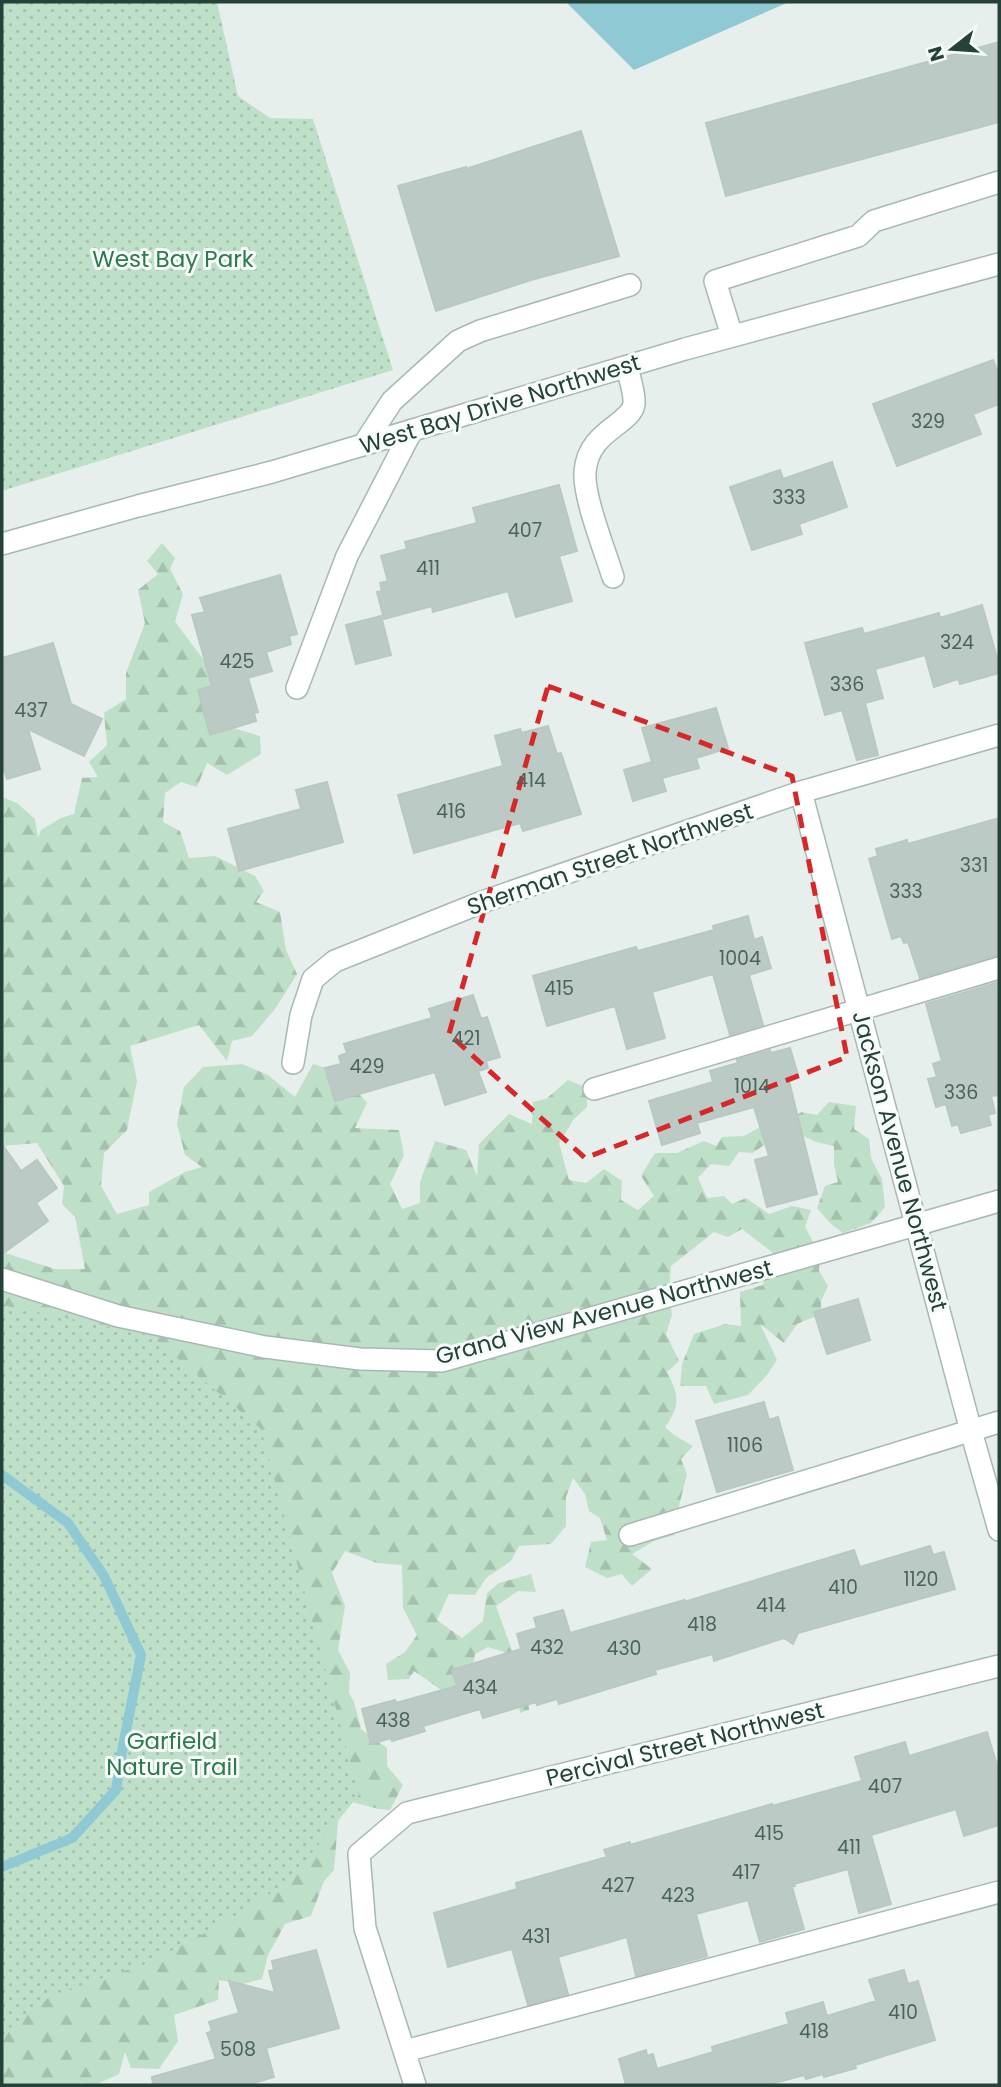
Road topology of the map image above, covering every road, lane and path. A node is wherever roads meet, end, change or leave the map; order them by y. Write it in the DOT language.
graph roads {
  1 [pos="999,181"];
  2 [pos="999,264"];
  3 [pos="630,285"];
  4 [pos="732,336"];
  5 [pos="627,366"];
  6 [pos="412,430"];
  7 [pos="364,444"];
  8 [pos="2,544"];
  9 [pos="613,577"];
  10 [pos="297,688"];
  11 [pos="999,735"];
  12 [pos="801,792"];
  13 [pos="999,968"];
  14 [pos="861,1010"];
  15 [pos="293,1063"];
  16 [pos="594,1089"];
  17 [pos="999,1201"];
  18 [pos="916,1224"];
  19 [pos="2,1279"];
  20 [pos="999,1422"];
  21 [pos="971,1430"];
  22 [pos="999,1530"];
  23 [pos="630,1535"];
  24 [pos="999,1665"];
  25 [pos="999,1892"];
  26 [pos="405,2051"];
  27 [pos="415,2085"];
  1 -- 4 [label="street"];
  2 -- 4 [label="street, West Bay Drive Northwest"];
  3 -- 7 [label="street"];
  4 -- 5 [label="street, West Bay Drive Northwest"];
  5 -- 6 [label="street, West Bay Drive Northwest"];
  5 -- 9 [label="street"];
  6 -- 7 [label="street, West Bay Drive Northwest"];
  6 -- 10 [label="street"];
  7 -- 8 [label="street, West Bay Drive Northwest"];
  11 -- 12 [label="street, Sherman Street Northwest"];
  12 -- 14 [label="street, Jackson Avenue Northwest"];
  12 -- 15 [label="street, Sherman Street Northwest"];
  13 -- 14 [label="street"];
  14 -- 16 [label="street"];
  14 -- 18 [label="street, Jackson Avenue Northwest"];
  17 -- 18 [label="street, Grand View Avenue Northwest"];
  18 -- 19 [label="street, Grand View Avenue Northwest"];
  18 -- 21 [label="street, Jackson Avenue Northwest"];
  20 -- 21 [label="street"];
  21 -- 22 [label="street, Jackson Avenue Northwest"];
  21 -- 23 [label="street"];
  24 -- 26 [label="street, Percival Street Northwest"];
  25 -- 26 [label="street"];
  26 -- 27 [label="street"];
}
